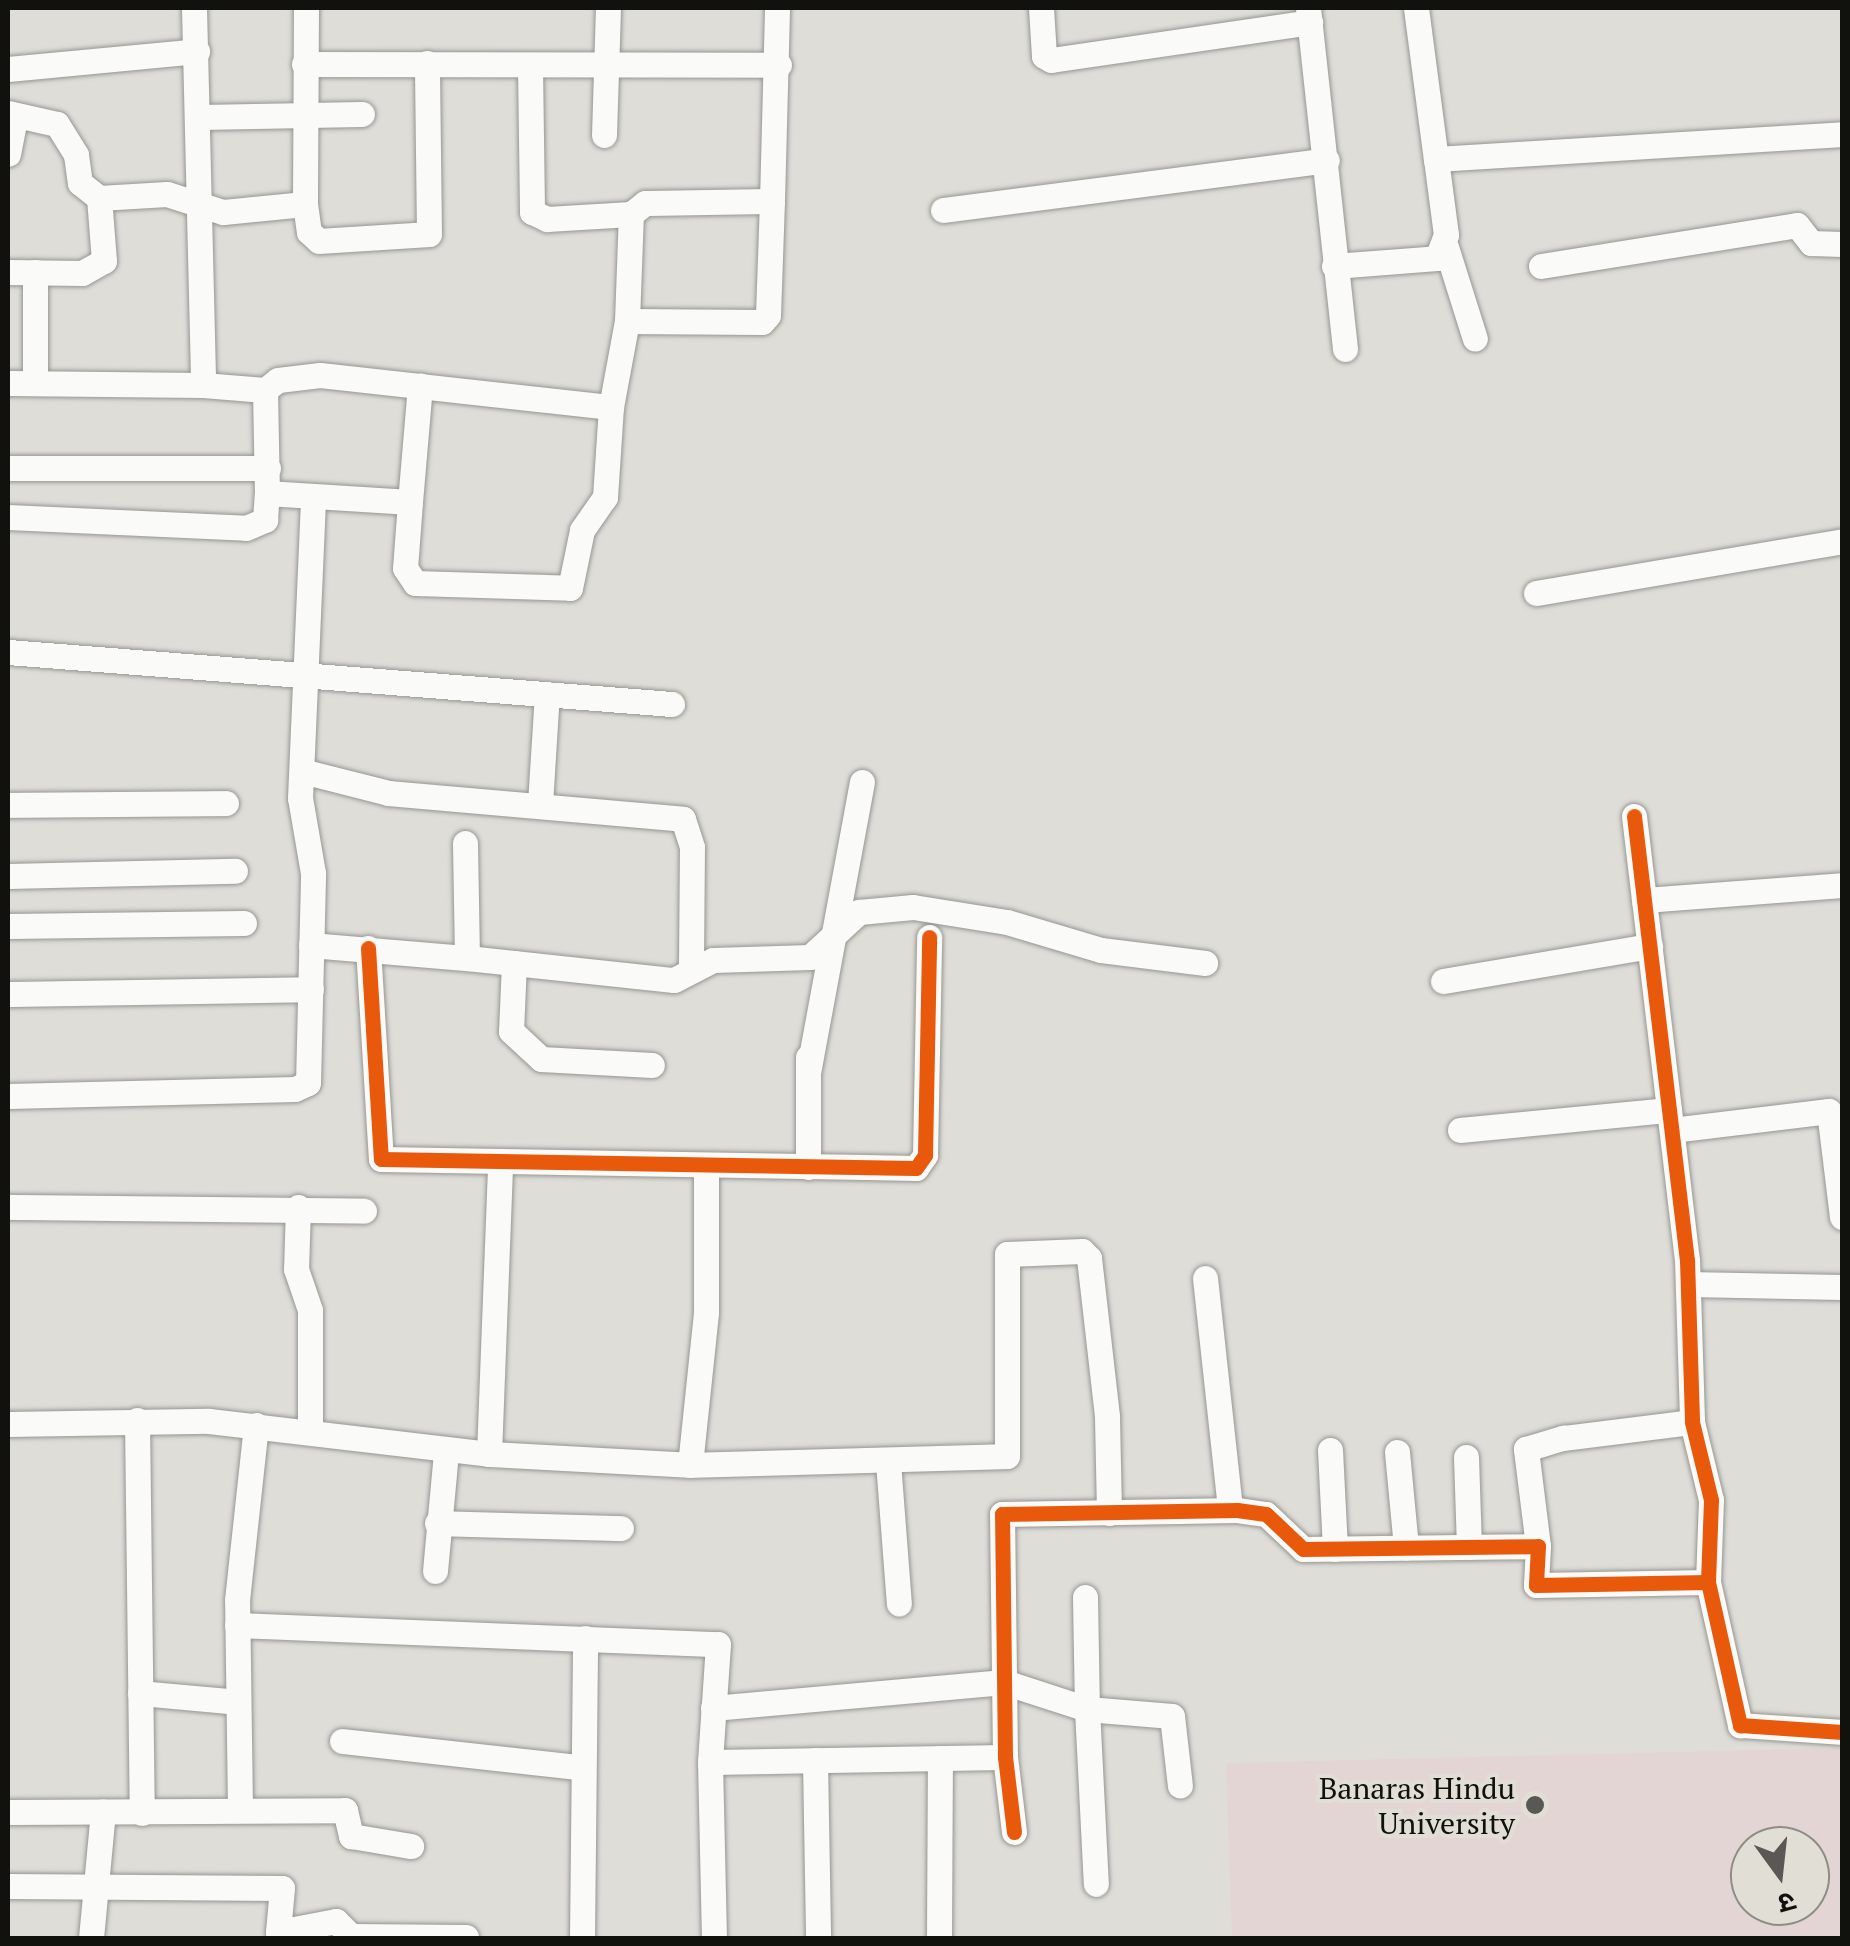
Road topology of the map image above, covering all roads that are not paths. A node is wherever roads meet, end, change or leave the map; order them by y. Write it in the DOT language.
graph roads {
  1 [pos="194,8"];
  2 [pos="306,8"];
  3 [pos="608,8"];
  4 [pos="778,8"];
  5 [pos="1041,8"];
  6 [pos="1416,8"];
  7 [pos="1309,15"];
  8 [pos="197,52"];
  9 [pos="427,63"];
  10 [pos="304,64"];
  11 [pos="779,65"];
  12 [pos="530,66"];
  13 [pos="605,67"];
  14 [pos="8,69"];
  15 [pos="304,114"];
  16 [pos="362,114"];
  17 [pos="11,115"];
  18 [pos="200,117"];
  19 [pos="604,134"];
  20 [pos="1842,134"];
  21 [pos="8,154"];
  22 [pos="1436,159"];
  23 [pos="1327,160"];
  24 [pos="99,198"];
  25 [pos="772,201"];
  26 [pos="305,204"];
  27 [pos="203,210"];
  28 [pos="942,210"];
  29 [pos="630,214"];
  30 [pos="1842,244"];
  31 [pos="1446,247"];
  32 [pos="1334,266"];
  33 [pos="1541,266"];
  34 [pos="8,272"];
  35 [pos="35,272"];
  36 [pos="627,322"];
  37 [pos="1475,340"];
  38 [pos="1345,349"];
  39 [pos="8,383"];
  40 [pos="35,384"];
  41 [pos="204,385"];
  42 [pos="420,386"];
  43 [pos="265,390"];
  44 [pos="610,408"];
  45 [pos="8,468"];
  46 [pos="268,481"];
  47 [pos="313,500"];
  48 [pos="410,502"];
  49 [pos="8,517"];
  50 [pos="1842,541"];
  51 [pos="1536,593"];
  52 [pos="8,652"];
  53 [pos="306,676"];
  54 [pos="547,694"];
  55 [pos="672,704"];
  56 [pos="302,772"];
  57 [pos="862,782"];
  58 [pos="226,804"];
  59 [pos="540,804"];
  60 [pos="8,805"];
  61 [pos="1634,816"];
  62 [pos="465,842"];
  63 [pos="235,871"];
  64 [pos="8,876"];
  65 [pos="1842,885"];
  66 [pos="1644,900"];
  67 [pos="244,923"];
  68 [pos="8,926"];
  69 [pos="834,936"];
  70 [pos="928,937"];
  71 [pos="311,945"];
  72 [pos="1650,946"];
  73 [pos="368,948"];
  74 [pos="810,957"];
  75 [pos="468,958"];
  76 [pos="514,963"];
  77 [pos="1204,963"];
  78 [pos="691,967"];
  79 [pos="1443,981"];
  80 [pos="311,990"];
  81 [pos="8,994"];
  82 [pos="652,1065"];
  83 [pos="808,1073"];
  84 [pos="8,1096"];
  85 [pos="1671,1120"];
  86 [pos="1460,1130"];
  87 [pos="500,1163"];
  88 [pos="706,1166"];
  89 [pos="808,1166"];
  90 [pos="8,1206"];
  91 [pos="298,1207"];
  92 [pos="364,1211"];
  93 [pos="1842,1217"];
  94 [pos="1205,1278"];
  95 [pos="1688,1284"];
  96 [pos="1842,1287"];
  97 [pos="138,1420"];
  98 [pos="1692,1422"];
  99 [pos="8,1424"];
  100 [pos="256,1425"];
  101 [pos="310,1432"];
  102 [pos="1330,1450"];
  103 [pos="1397,1452"];
  104 [pos="446,1453"];
  105 [pos="489,1454"];
  106 [pos="1466,1457"];
  107 [pos="888,1462"];
  108 [pos="690,1465"];
  109 [pos="1230,1510"];
  110 [pos="1108,1512"];
  111 [pos="437,1523"];
  112 [pos="621,1528"];
  113 [pos="1538,1546"];
  114 [pos="1469,1547"];
  115 [pos="1406,1548"];
  116 [pos="1335,1549"];
  117 [pos="436,1572"];
  118 [pos="1708,1582"];
  119 [pos="1086,1598"];
  120 [pos="898,1604"];
  121 [pos="237,1625"];
  122 [pos="585,1638"];
  123 [pos="1004,1682"];
  124 [pos="140,1693"];
  125 [pos="238,1702"];
  126 [pos="714,1708"];
  127 [pos="1087,1710"];
  128 [pos="1842,1732"];
  129 [pos="342,1741"];
  130 [pos="1005,1757"];
  131 [pos="940,1758"];
  132 [pos="815,1760"];
  133 [pos="710,1762"];
  134 [pos="579,1767"];
  135 [pos="1180,1786"];
  136 [pos="240,1808"];
  137 [pos="8,1812"];
  138 [pos="103,1812"];
  139 [pos="142,1813"];
  140 [pos="1014,1832"];
  141 [pos="411,1846"];
  142 [pos="1096,1884"];
  143 [pos="8,1886"];
  144 [pos="94,1888"];
  145 [pos="466,1937"];
  146 [pos="91,1938"];
  147 [pos="582,1938"];
  148 [pos="714,1938"];
  149 [pos="818,1938"];
  150 [pos="939,1938"];
  1 -- 8 [label="street"];
  2 -- 10 [label="street"];
  3 -- 13 [label="street"];
  4 -- 11 [label="street"];
  5 -- 7 [label="street"];
  6 -- 22 [label="street"];
  7 -- 23 [label="street"];
  8 -- 14 [label="street"];
  8 -- 18 [label="street"];
  9 -- 10 [label="street"];
  9 -- 12 [label="street"];
  9 -- 26 [label="street"];
  10 -- 15 [label="street"];
  11 -- 13 [label="street"];
  11 -- 25 [label="street"];
  12 -- 13 [label="street"];
  12 -- 29 [label="street"];
  13 -- 19 [label="street"];
  15 -- 16 [label="street"];
  15 -- 18 [label="street"];
  15 -- 26 [label="street"];
  17 -- 21 [label="street"];
  17 -- 24 [label="street"];
  18 -- 27 [label="street"];
  20 -- 22 [label="street"];
  22 -- 31 [label="street"];
  23 -- 28 [label="street"];
  23 -- 32 [label="street"];
  24 -- 27 [label="street"];
  24 -- 35 [label="street"];
  25 -- 29 [label="street"];
  25 -- 36 [label="street"];
  26 -- 27 [label="street"];
  27 -- 41 [label="street"];
  29 -- 36 [label="street"];
  30 -- 33 [label="street"];
  31 -- 32 [label="street"];
  31 -- 37 [label="street"];
  32 -- 38 [label="street"];
  34 -- 35 [label="street"];
  35 -- 40 [label="street"];
  36 -- 44 [label="street"];
  39 -- 40 [label="street"];
  40 -- 41 [label="street"];
  41 -- 43 [label="street"];
  42 -- 43 [label="street"];
  42 -- 44 [label="street"];
  42 -- 48 [label="street"];
  43 -- 46 [label="street"];
  44 -- 48 [label="street"];
  45 -- 46 [label="street"];
  46 -- 47 [label="street"];
  46 -- 49 [label="street"];
  47 -- 48 [label="street"];
  47 -- 53 [label="street"];
  50 -- 51 [label="street"];
  52 -- 53 [label="street"];
  53 -- 54 [label="street"];
  53 -- 56 [label="street"];
  54 -- 55 [label="street"];
  54 -- 59 [label="street"];
  56 -- 59 [label="street"];
  56 -- 71 [label="street"];
  57 -- 69 [label="street"];
  58 -- 60 [label="street"];
  59 -- 78 [label="street"];
  61 -- 66 [label="street"];
  62 -- 75 [label="street"];
  63 -- 64 [label="street"];
  65 -- 66 [label="street"];
  66 -- 72 [label="street"];
  67 -- 68 [label="street"];
  69 -- 74 [label="street"];
  69 -- 77 [label="street"];
  69 -- 83 [label="street"];
  70 -- 89 [label="street"];
  71 -- 73 [label="street"];
  71 -- 80 [label="street"];
  72 -- 79 [label="street"];
  72 -- 85 [label="street"];
  73 -- 75 [label="street"];
  73 -- 87 [label="street"];
  74 -- 78 [label="street"];
  74 -- 83 [label="street"];
  75 -- 76 [label="street"];
  76 -- 78 [label="street"];
  76 -- 82 [label="street"];
  80 -- 81 [label="street"];
  80 -- 84 [label="street"];
  83 -- 89 [label="street"];
  85 -- 86 [label="street"];
  85 -- 93 [label="street"];
  85 -- 95 [label="street"];
  87 -- 88 [label="street"];
  87 -- 105 [label="street"];
  88 -- 89 [label="street"];
  88 -- 108 [label="street"];
  90 -- 91 [label="street"];
  91 -- 92 [label="street"];
  91 -- 101 [label="street"];
  94 -- 109 [label="street"];
  95 -- 96 [label="street"];
  95 -- 98 [label="street"];
  97 -- 99 [label="street"];
  97 -- 100 [label="street"];
  97 -- 124 [label="street"];
  98 -- 113 [label="street"];
  98 -- 118 [label="street"];
  100 -- 101 [label="street"];
  100 -- 121 [label="street"];
  101 -- 104 [label="street"];
  102 -- 116 [label="street"];
  103 -- 115 [label="street"];
  104 -- 105 [label="street"];
  104 -- 111 [label="street"];
  105 -- 108 [label="street"];
  106 -- 114 [label="street"];
  107 -- 108 [label="street"];
  107 -- 110 [label="street"];
  107 -- 120 [label="street"];
  109 -- 110 [label="street"];
  109 -- 116 [label="street"];
  110 -- 123 [label="street"];
  111 -- 112 [label="street"];
  111 -- 117 [label="street"];
  113 -- 114 [label="street"];
  113 -- 118 [label="street"];
  114 -- 115 [label="street"];
  115 -- 116 [label="street"];
  118 -- 128 [label="street"];
  119 -- 127 [label="street"];
  121 -- 122 [label="street"];
  121 -- 125 [label="street"];
  122 -- 126 [label="street"];
  122 -- 134 [label="street"];
  123 -- 126 [label="street"];
  123 -- 127 [label="street"];
  123 -- 130 [label="street"];
  124 -- 125 [label="street"];
  124 -- 139 [label="street"];
  125 -- 136 [label="street"];
  126 -- 133 [label="street"];
  127 -- 135 [label="street"];
  127 -- 142 [label="street"];
  129 -- 134 [label="street"];
  130 -- 131 [label="street"];
  130 -- 140 [label="street"];
  131 -- 132 [label="street"];
  131 -- 150 [label="street"];
  132 -- 133 [label="street"];
  132 -- 149 [label="street"];
  133 -- 148 [label="street"];
  134 -- 147 [label="street"];
  136 -- 139 [label="street"];
  136 -- 141 [label="street"];
  137 -- 138 [label="street"];
  138 -- 139 [label="street"];
  138 -- 144 [label="street"];
  143 -- 144 [label="street"];
  144 -- 145 [label="street"];
  144 -- 146 [label="street"];
}
